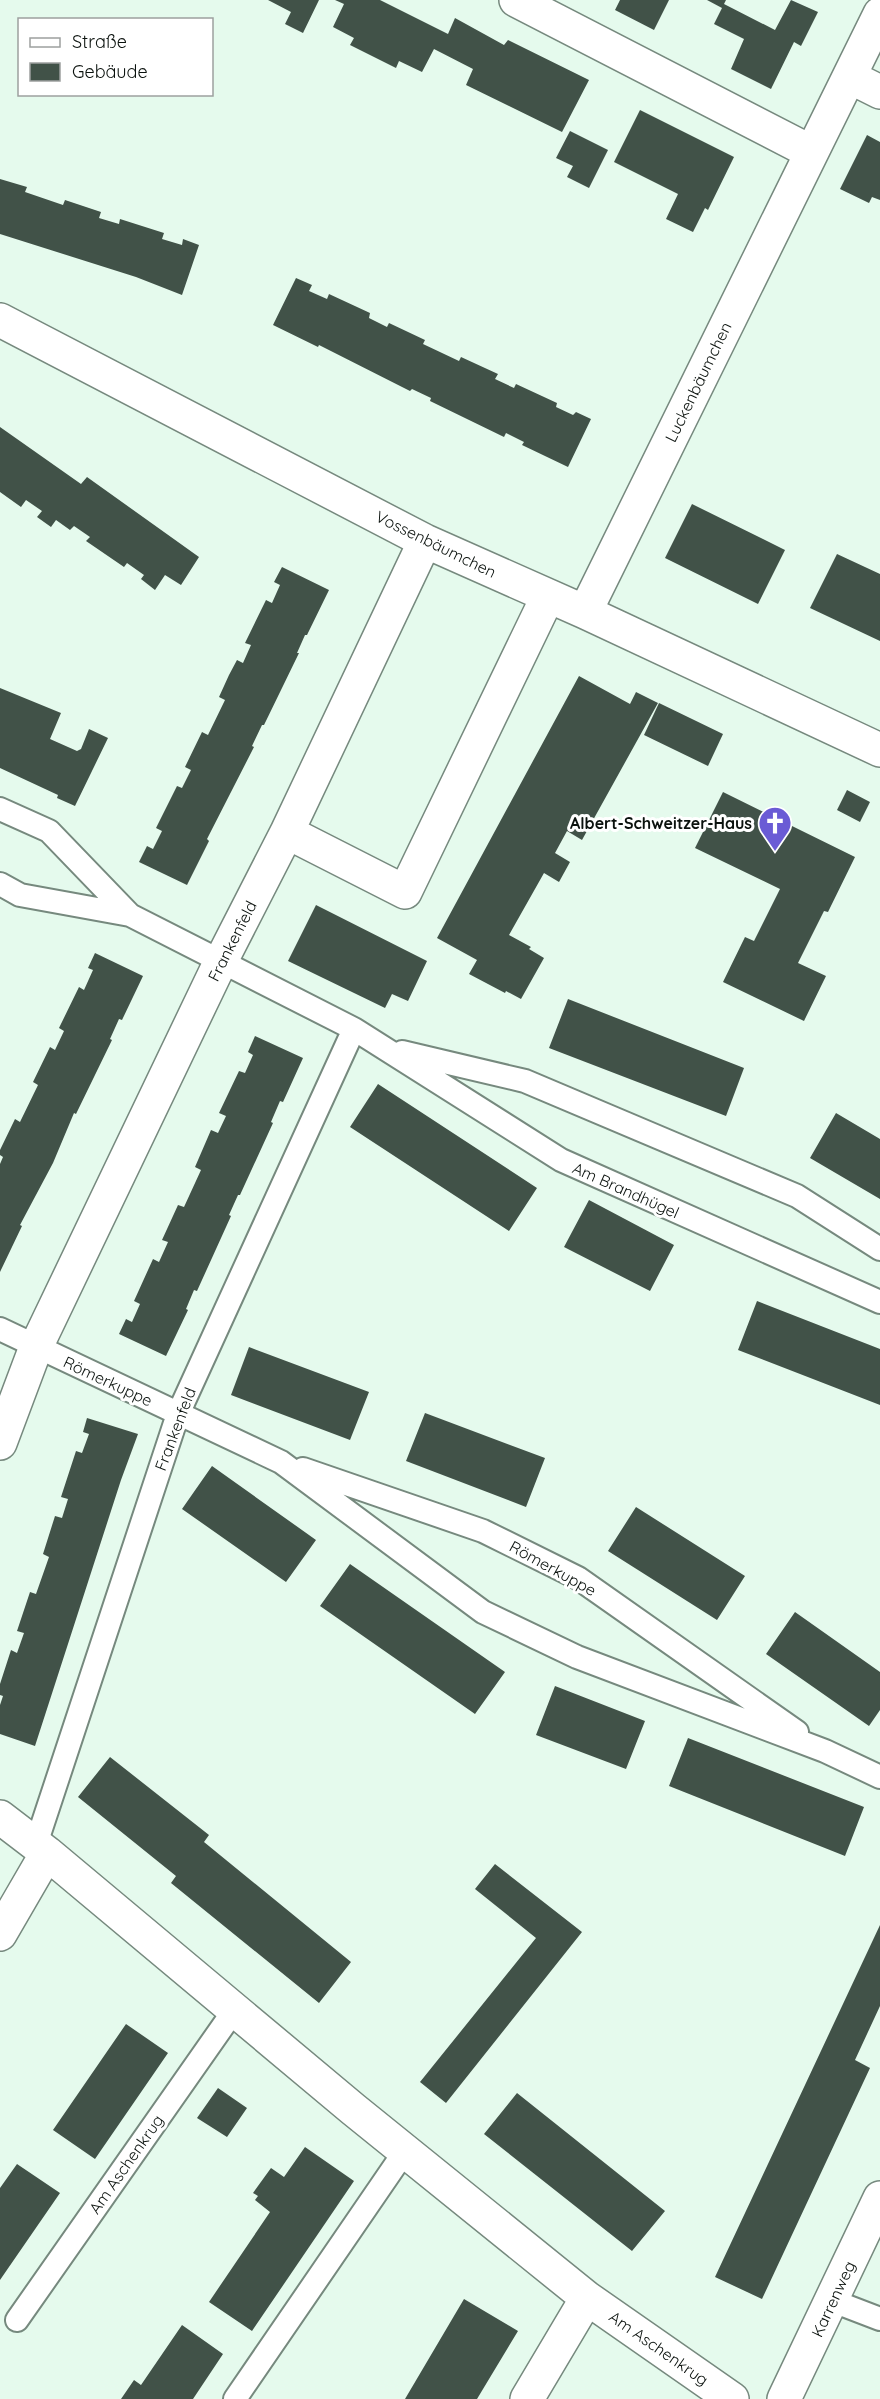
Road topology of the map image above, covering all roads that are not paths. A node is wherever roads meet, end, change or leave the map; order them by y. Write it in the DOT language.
graph roads {
  1 [pos="516,0"];
  2 [pos="880,14"];
  3 [pos="850,77"];
  4 [pos="880,92"];
  5 [pos="811,152"];
  6 [pos="0,320"];
  7 [pos="425,541"];
  8 [pos="548,596"];
  9 [pos="585,612"];
  10 [pos="880,750"];
  11 [pos="0,809"];
  12 [pos="287,832"];
  13 [pos="0,884"];
  14 [pos="130,915"];
  15 [pos="220,963"];
  16 [pos="354,1029"];
  17 [pos="387,1049"];
  18 [pos="880,1249"];
  19 [pos="880,1302"];
  20 [pos="0,1329"];
  21 [pos="36,1347"];
  22 [pos="178,1414"];
  23 [pos="0,1443"];
  24 [pos="281,1462"];
  25 [pos="825,1752"];
  26 [pos="880,1777"];
  27 [pos="0,1817"];
  28 [pos="42,1848"];
  29 [pos="0,1934"];
  30 [pos="235,2009"];
  31 [pos="405,2151"];
  32 [pos="880,2198"];
  33 [pos="587,2298"];
  34 [pos="833,2301"];
  35 [pos="880,2319"];
  36 [pos="17,2320"];
  37 [pos="235,2399"];
  38 [pos="527,2399"];
  39 [pos="732,2399"];
  40 [pos="784,2399"];
  1 -- 5 [label="street"];
  2 -- 3 [label="street, Luckenbäumchen"];
  3 -- 4 [label="street"];
  3 -- 5 [label="street, Luckenbäumchen"];
  5 -- 9 [label="street, Luckenbäumchen"];
  6 -- 7 [label="street, Vossenbäumchen"];
  7 -- 8 [label="street, Vossenbäumchen"];
  7 -- 12 [label="street, Frankenfeld"];
  8 -- 9 [label="street, Vossenbäumchen"];
  8 -- 12 [label="street"];
  9 -- 10 [label="street, Vossenbäumchen"];
  11 -- 14 [label="lane, Am Brandhügel"];
  12 -- 15 [label="street, Frankenfeld"];
  13 -- 14 [label="lane, Am Brandhügel"];
  14 -- 15 [label="lane, Am Brandhügel"];
  15 -- 16 [label="lane, Am Brandhügel"];
  15 -- 21 [label="street, Frankenfeld"];
  16 -- 17 [label="lane, Am Brandhügel"];
  16 -- 22 [label="lane, Frankenfeld"];
  17 -- 18 [label="lane, Am Brandhügel"];
  17 -- 19 [label="lane, Am Brandhügel"];
  20 -- 21 [label="lane, Römerkuppe"];
  21 -- 22 [label="lane, Römerkuppe"];
  21 -- 23 [label="street, Frankenfeld"];
  22 -- 24 [label="lane, Römerkuppe"];
  22 -- 28 [label="lane, Frankenfeld"];
  24 -- 25 [label="lane, Römerkuppe"];
  24 -- 25 [label="lane, Römerkuppe"];
  25 -- 26 [label="lane, Römerkuppe"];
  27 -- 28 [label="street, Am Aschenkrug"];
  28 -- 29 [label="street"];
  28 -- 30 [label="street, Am Aschenkrug"];
  30 -- 31 [label="street, Am Aschenkrug"];
  30 -- 36 [label="lane, Am Aschenkrug"];
  31 -- 33 [label="street, Am Aschenkrug"];
  31 -- 37 [label="lane"];
  32 -- 34 [label="street, Karrenweg"];
  33 -- 38 [label="street"];
  33 -- 39 [label="street, Am Aschenkrug"];
  34 -- 35 [label="lane"];
  34 -- 40 [label="street, Karrenweg"];
}
